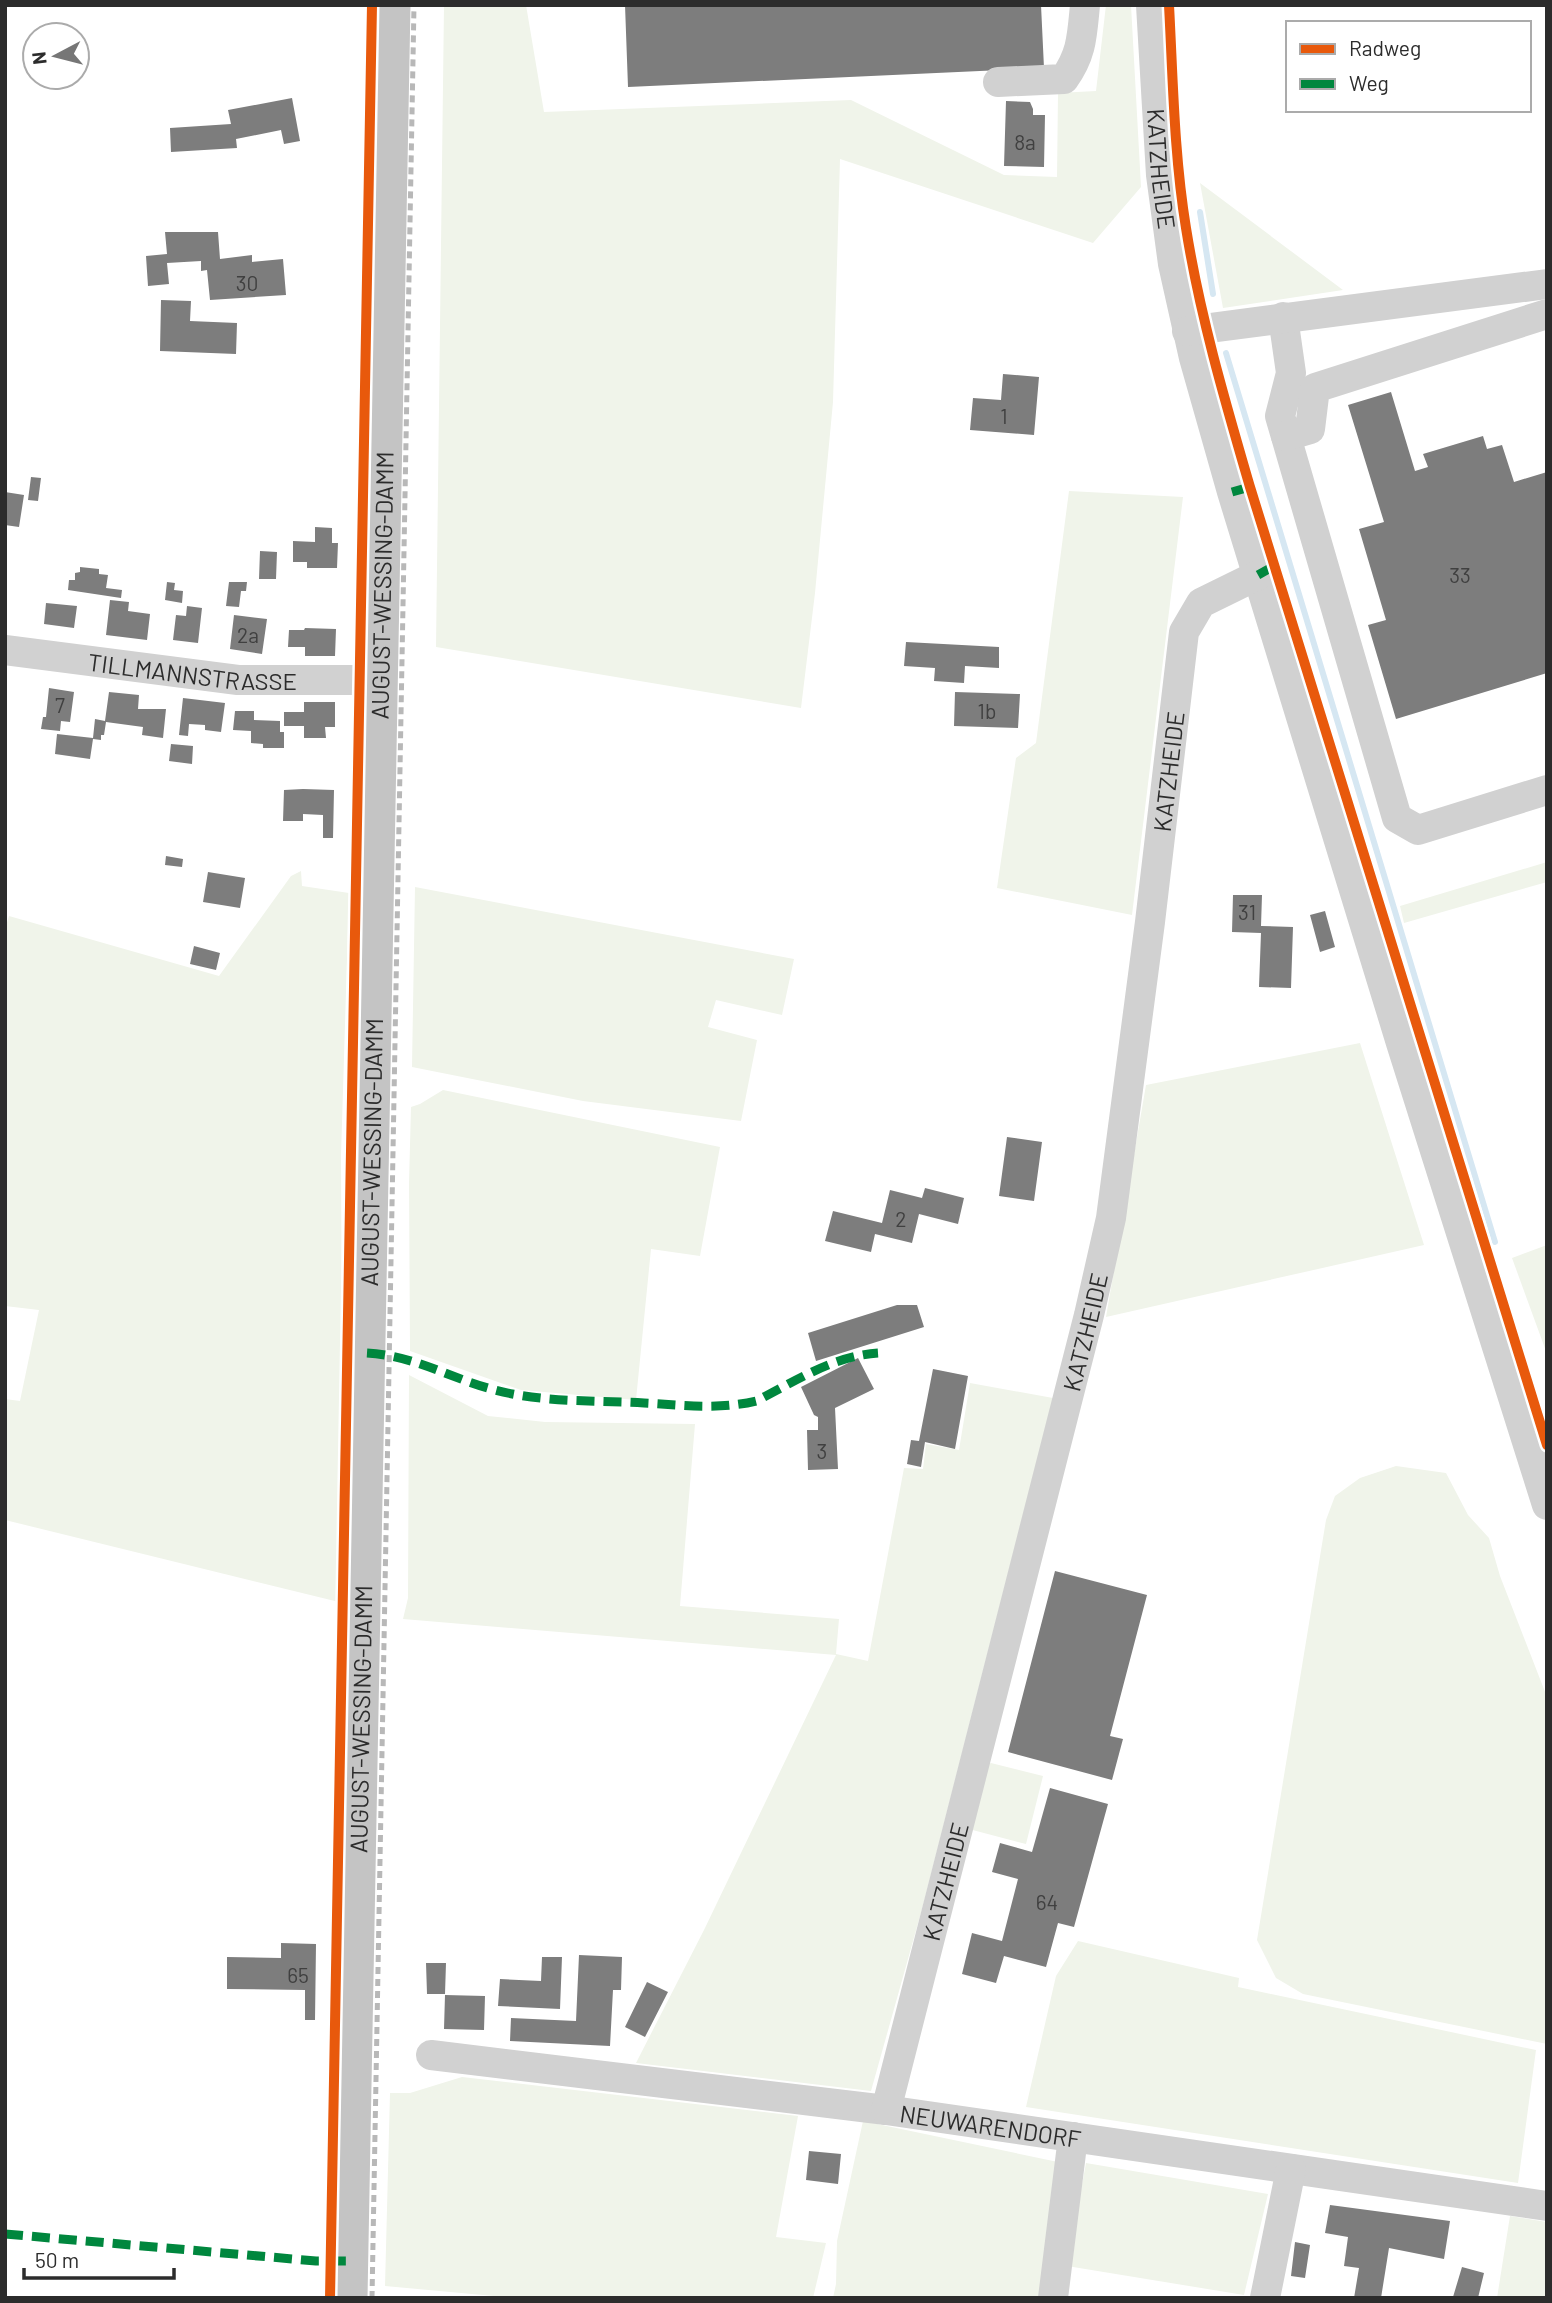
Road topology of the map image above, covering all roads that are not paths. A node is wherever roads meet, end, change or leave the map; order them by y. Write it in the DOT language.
graph roads {
  1 [pos="391,5"];
  2 [pos="1085,5"];
  3 [pos="1150,5"];
  4 [pos="998,82"];
  5 [pos="1547,284"];
  6 [pos="1547,314"];
  7 [pos="1283,317"];
  8 [pos="1187,331"];
  9 [pos="1286,436"];
  10 [pos="1258,575"];
  11 [pos="5,650"];
  12 [pos="380,680"];
  13 [pos="1547,790"];
  14 [pos="1547,1505"];
  15 [pos="431,2054"];
  16 [pos="886,2110"];
  17 [pos="1073,2137"];
  18 [pos="1290,2169"];
  19 [pos="1547,2206"];
  20 [pos="349,2298"];
  21 [pos="1053,2298"];
  22 [pos="1265,2298"];
  1 -- 12 [label="main road, AUGUST-WESSING-DAMM"];
  2 -- 4 [label="street"];
  3 -- 8 [label="street, KATZHEIDE"];
  5 -- 7 [label="street"];
  6 -- 9 [label="street"];
  7 -- 8 [label="street"];
  7 -- 9 [label="street"];
  8 -- 10 [label="street, KATZHEIDE"];
  9 -- 13 [label="street"];
  10 -- 14 [label="street, KATZHEIDE"];
  10 -- 16 [label="street, KATZHEIDE"];
  11 -- 12 [label="street, TILLMANNSTRASSE"];
  12 -- 20 [label="main road, AUGUST-WESSING-DAMM"];
  15 -- 16 [label="street, NEUWARENDORF"];
  16 -- 17 [label="street, NEUWARENDORF"];
  17 -- 18 [label="street, NEUWARENDORF"];
  17 -- 21 [label="street"];
  18 -- 19 [label="street, NEUWARENDORF"];
  18 -- 22 [label="street"];
}
